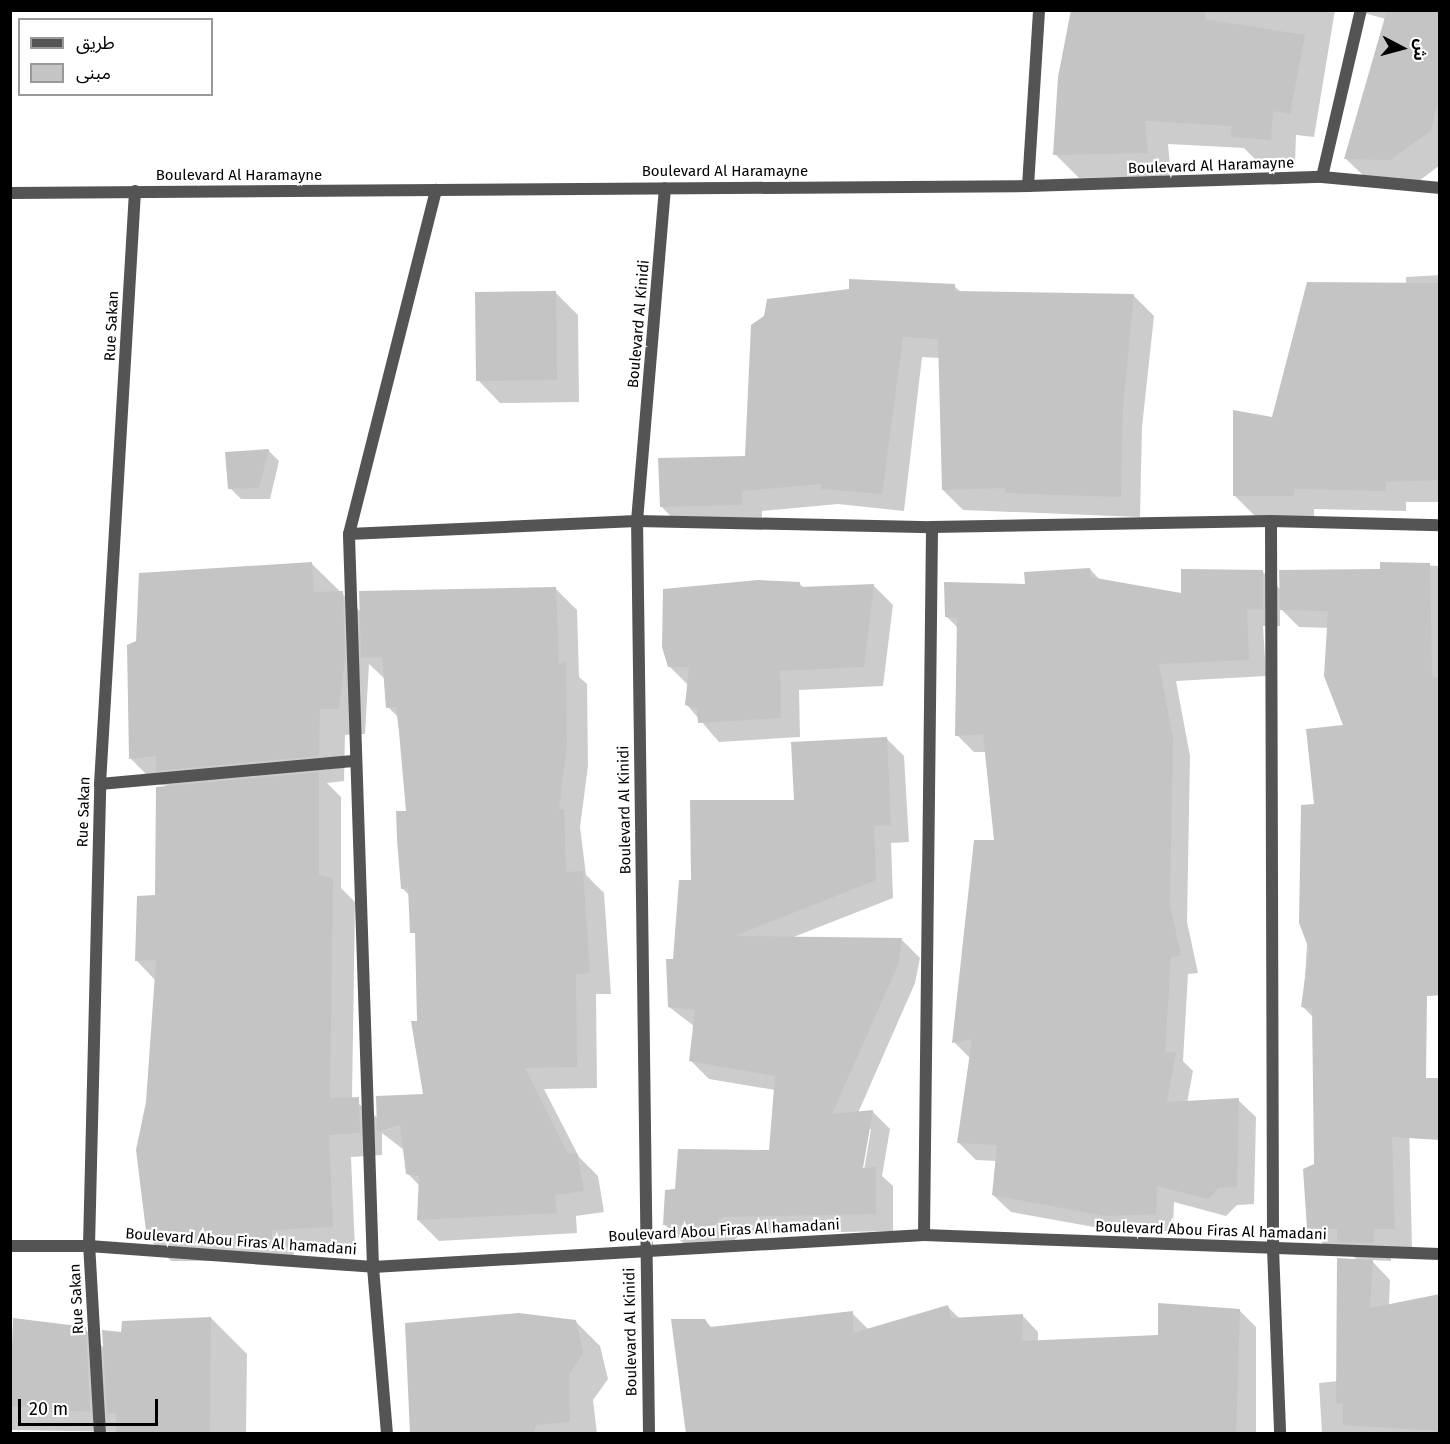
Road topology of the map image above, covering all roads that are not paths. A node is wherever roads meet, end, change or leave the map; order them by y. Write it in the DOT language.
graph roads {
  1 [pos="1039,10"];
  2 [pos="1361,10"];
  3 [pos="1322,177"];
  4 [pos="1028,186"];
  5 [pos="665,188"];
  6 [pos="1440,188"];
  7 [pos="436,190"];
  8 [pos="135,191"];
  9 [pos="10,193"];
  10 [pos="637,521"];
  11 [pos="1271,521"];
  12 [pos="1440,525"];
  13 [pos="932,527"];
  14 [pos="349,534"];
  15 [pos="353,761"];
  16 [pos="100,784"];
  17 [pos="924,1235"];
  18 [pos="10,1246"];
  19 [pos="89,1246"];
  20 [pos="1273,1248"];
  21 [pos="645,1250"];
  22 [pos="1440,1254"];
  23 [pos="373,1267"];
  24 [pos="100,1434"];
  25 [pos="387,1434"];
  26 [pos="649,1434"];
  27 [pos="1280,1434"];
  1 -- 4 [label="street"];
  2 -- 3 [label="street"];
  3 -- 4 [label="street, Boulevard Al Haramayne"];
  3 -- 6 [label="street, Boulevard Al Haramayne"];
  4 -- 5 [label="street, Boulevard Al Haramayne"];
  5 -- 7 [label="street, Boulevard Al Haramayne"];
  5 -- 10 [label="street, Boulevard Al Kinidi"];
  7 -- 8 [label="street, Boulevard Al Haramayne"];
  7 -- 14 [label="street"];
  8 -- 9 [label="street, Boulevard Al Haramayne"];
  8 -- 16 [label="street, Rue Sakan"];
  10 -- 13 [label="street"];
  10 -- 14 [label="street"];
  10 -- 21 [label="street, Boulevard Al Kinidi"];
  11 -- 12 [label="street"];
  11 -- 13 [label="street"];
  11 -- 20 [label="street"];
  13 -- 17 [label="street"];
  14 -- 15 [label="street"];
  15 -- 16 [label="street"];
  15 -- 23 [label="street"];
  16 -- 19 [label="street, Rue Sakan"];
  17 -- 20 [label="street, Boulevard Abou Firas Al hamadani"];
  17 -- 21 [label="street, Boulevard Abou Firas Al hamadani"];
  18 -- 19 [label="street, Boulevard Abou Firas Al hamadani"];
  19 -- 23 [label="street, Boulevard Abou Firas Al hamadani"];
  19 -- 24 [label="street, Rue Sakan"];
  20 -- 22 [label="street, Boulevard Abou Firas Al hamadani"];
  20 -- 27 [label="street"];
  21 -- 23 [label="street, Boulevard Abou Firas Al hamadani"];
  21 -- 26 [label="street, Boulevard Al Kinidi"];
  23 -- 25 [label="street"];
}
